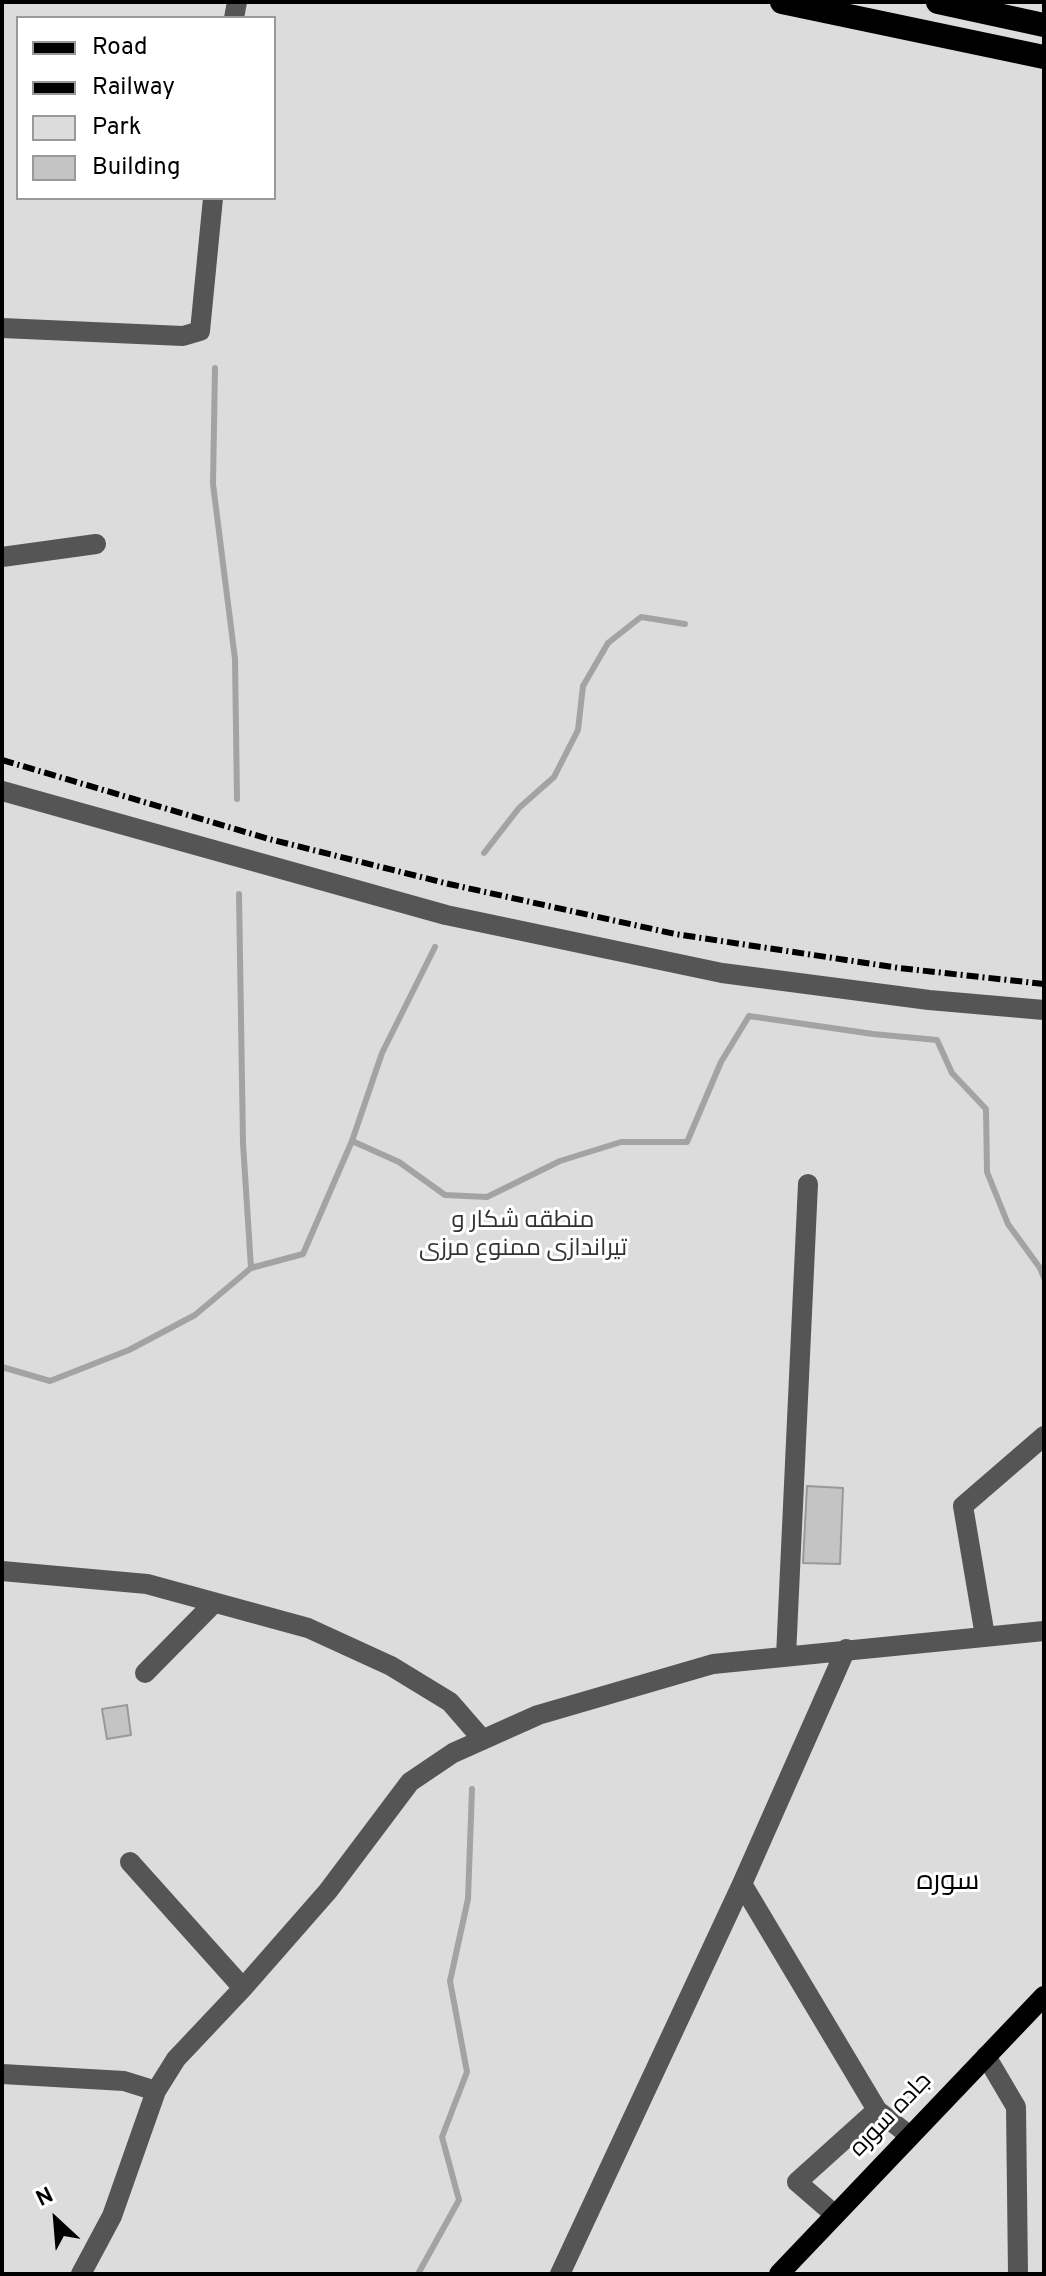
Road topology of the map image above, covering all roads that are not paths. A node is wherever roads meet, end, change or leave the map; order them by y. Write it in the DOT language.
graph roads {
  1 [pos="782,2"];
  2 [pos="938,2"];
  3 [pos="960,5"];
  4 [pos="1044,25"];
  5 [pos="1044,57"];
  6 [pos="213,200"];
  7 [pos="2,328"];
  8 [pos="96,544"];
  9 [pos="2,557"];
  10 [pos="2,791"];
  11 [pos="1044,1010"];
  12 [pos="808,1184"];
  13 [pos="1044,1436"];
  14 [pos="2,1571"];
  15 [pos="214,1603"];
  16 [pos="1044,1631"];
  17 [pos="985,1636"];
  18 [pos="846,1649"];
  19 [pos="786,1656"];
  20 [pos="145,1673"];
  21 [pos="483,1740"];
  22 [pos="130,1862"];
  23 [pos="742,1884"];
  24 [pos="243,1988"];
  25 [pos="1044,1996"];
  26 [pos="986,2056"];
  27 [pos="2,2074"];
  28 [pos="156,2091"];
  29 [pos="877,2110"];
  30 [pos="910,2136"];
  31 [pos="834,2214"];
  32 [pos="81,2274"];
  33 [pos="560,2274"];
  34 [pos="779,2274"];
  35 [pos="1018,2274"];
  1 -- 5 [label="highway"];
  2 -- 3 [label="highway"];
  3 -- 4 [label="highway"];
  6 -- 7 [label="street"];
  8 -- 9 [label="street"];
  10 -- 11 [label="street"];
  12 -- 19 [label="street"];
  13 -- 17 [label="street"];
  14 -- 15 [label="street"];
  15 -- 20 [label="street"];
  15 -- 21 [label="street"];
  16 -- 17 [label="street"];
  17 -- 18 [label="street"];
  18 -- 19 [label="street"];
  18 -- 23 [label="street"];
  19 -- 21 [label="street"];
  21 -- 24 [label="street"];
  22 -- 24 [label="street"];
  23 -- 29 [label="street"];
  23 -- 33 [label="street"];
  24 -- 28 [label="street"];
  25 -- 26 [label="main road, جاده سوره"];
  26 -- 30 [label="main road, جاده سوره"];
  26 -- 35 [label="street"];
  27 -- 28 [label="street"];
  28 -- 32 [label="street"];
  29 -- 30 [label="street"];
  29 -- 31 [label="street"];
  30 -- 31 [label="main road, جاده سوره"];
  31 -- 34 [label="main road, جاده سوره"];
}
